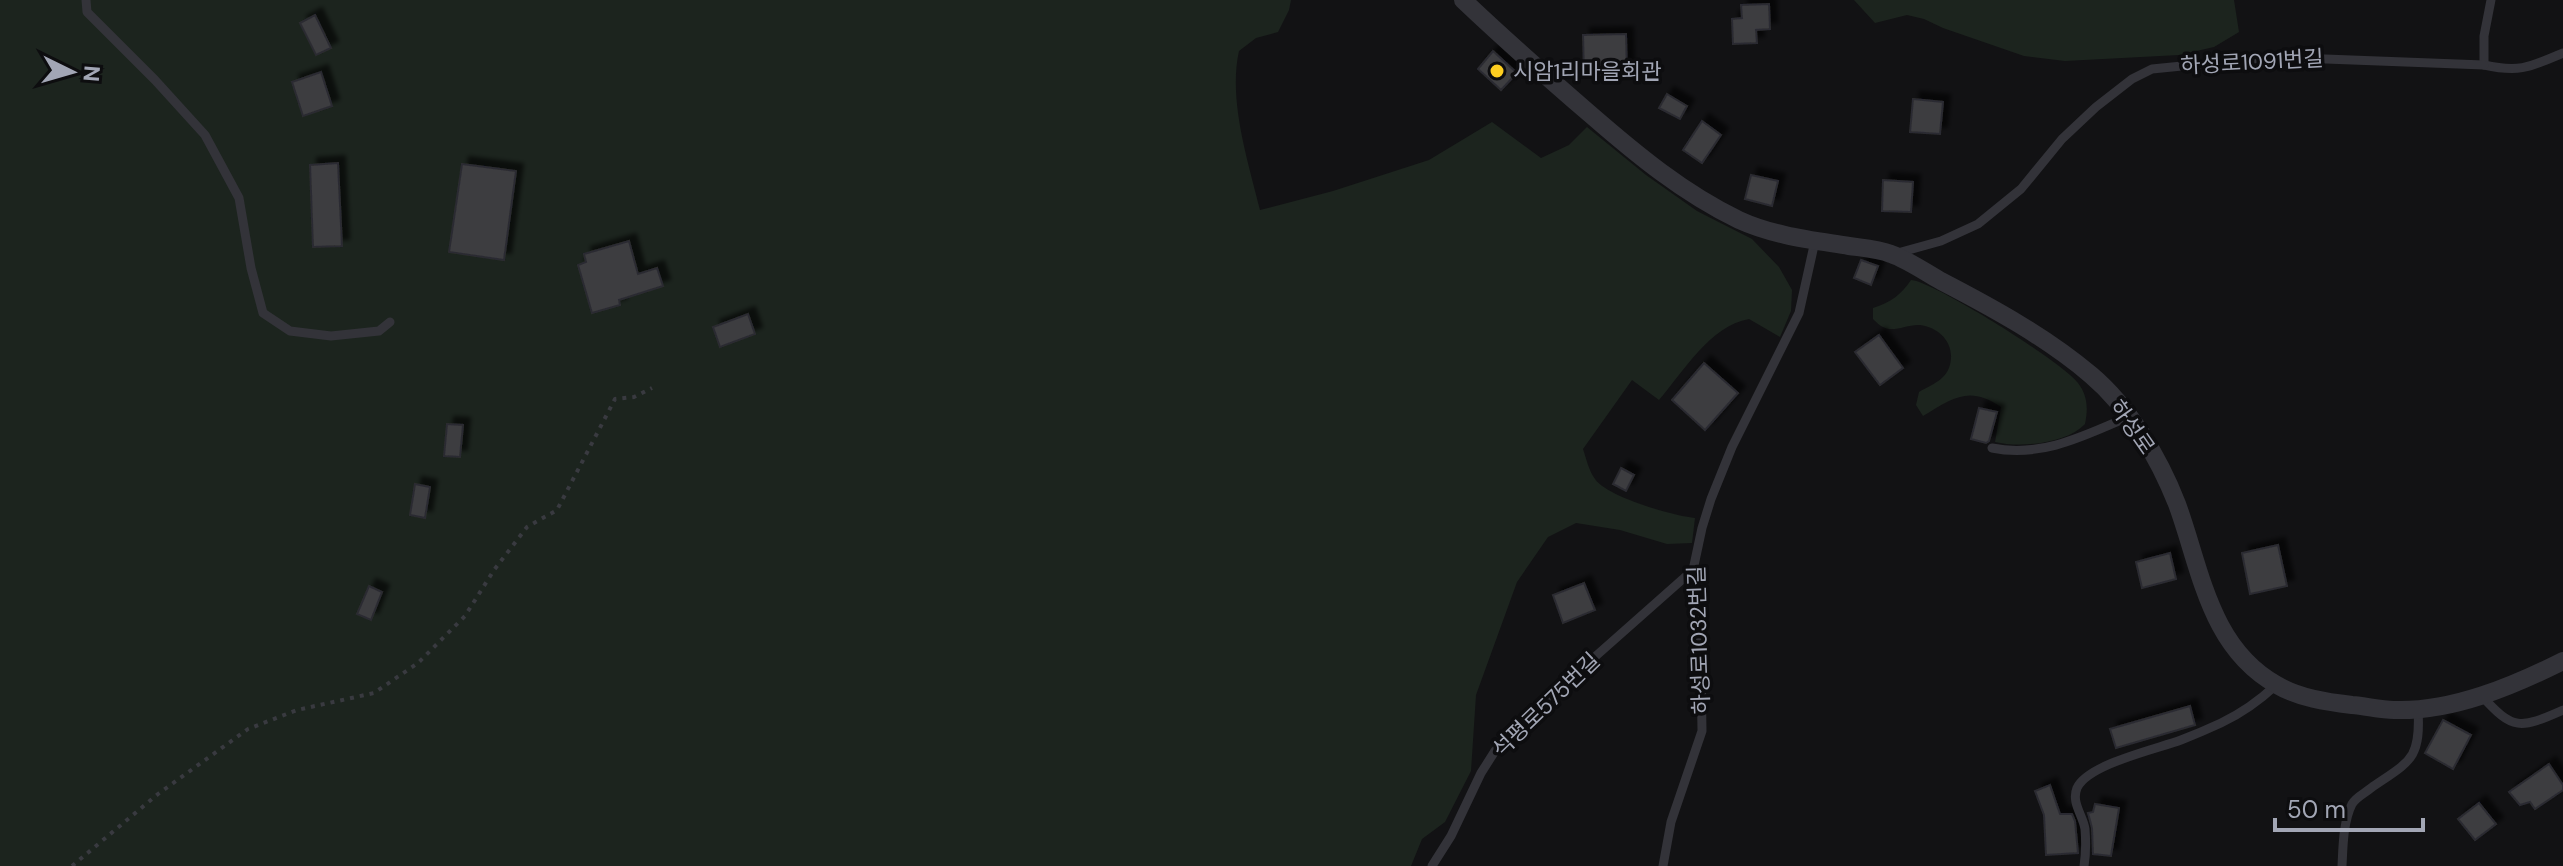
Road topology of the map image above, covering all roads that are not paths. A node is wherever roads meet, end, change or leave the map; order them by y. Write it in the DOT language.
graph roads {
  1 [pos="86,0"];
  2 [pos="1463,0"];
  3 [pos="2491,0"];
  4 [pos="2563,53"];
  5 [pos="2484,65"];
  6 [pos="2021,189"];
  7 [pos="1815,241"];
  8 [pos="1892,254"];
  9 [pos="390,322"];
  10 [pos="2128,417"];
  11 [pos="1992,448"];
  12 [pos="1693,570"];
  13 [pos="2563,661"];
  14 [pos="2276,685"];
  15 [pos="2481,695"];
  16 [pos="2418,709"];
  17 [pos="2563,710"];
  18 [pos="1432,866"];
  19 [pos="1663,866"];
  20 [pos="2084,866"];
  21 [pos="2342,866"];
  1 -- 9 [label="lane"];
  2 -- 7 [label="street, 하성로"];
  3 -- 5 [label="lane"];
  4 -- 5 [label="lane, 하성로1091번길"];
  5 -- 6 [label="lane, 하성로1091번길"];
  6 -- 8 [label="lane, 하성로"];
  7 -- 8 [label="street, 하성로"];
  7 -- 12 [label="lane, 하성로1032번길"];
  8 -- 10 [label="street, 하성로"];
  10 -- 11 [label="lane"];
  10 -- 14 [label="street, 하성로"];
  12 -- 18 [label="lane, 석평로575번길"];
  12 -- 19 [label="lane, 하성로1032번길"];
  13 -- 15 [label="street, 하성로"];
  14 -- 16 [label="street, 하성로"];
  14 -- 20 [label="lane"];
  15 -- 16 [label="street, 하성로"];
  15 -- 17 [label="lane"];
  16 -- 21 [label="lane"];
}
